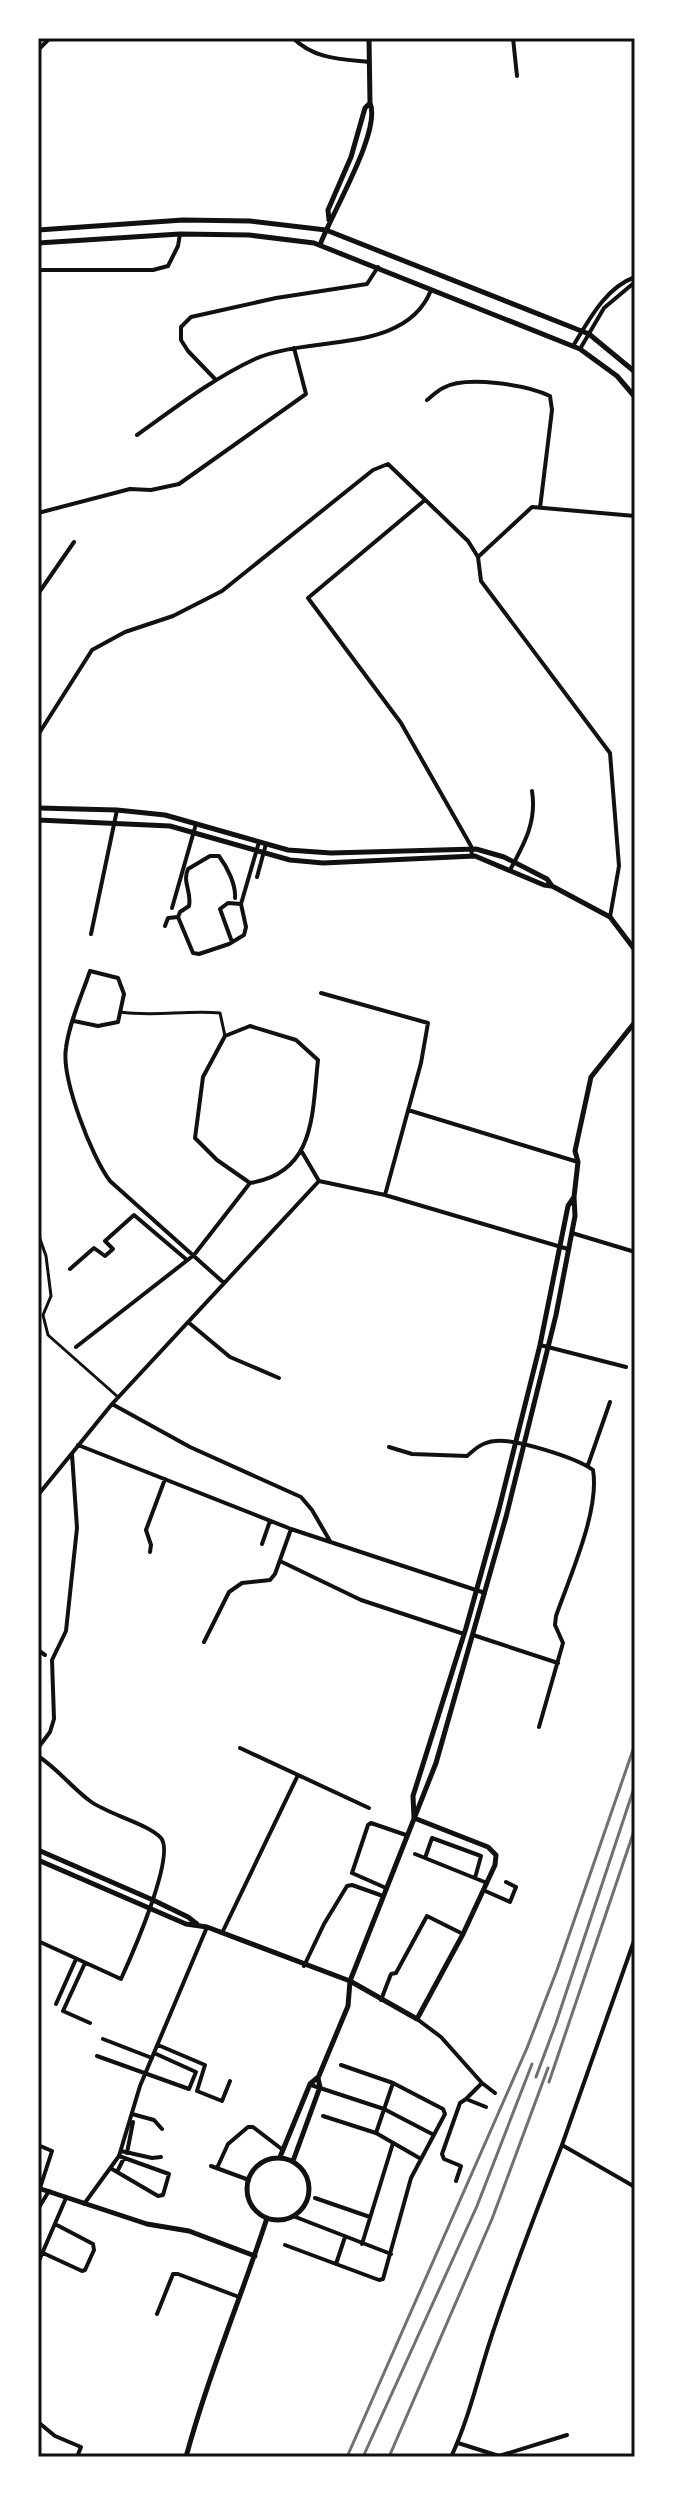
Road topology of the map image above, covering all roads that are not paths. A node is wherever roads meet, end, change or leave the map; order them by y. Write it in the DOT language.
graph roads {
  1 [pos="50,38"];
  2 [pos="293,38"];
  3 [pos="369,38"];
  4 [pos="513,38"];
  5 [pos="38,50"];
  6 [pos="369,62"];
  7 [pos="517,76"];
  8 [pos="370,103"];
  9 [pos="359,132"];
  10 [pos="367,134"];
  11 [pos="331,203"];
  12 [pos="339,206"];
  13 [pos="329,220"];
  14 [pos="144,223"];
  15 [pos="38,230"];
  16 [pos="326,230"];
  17 [pos="180,234"];
  18 [pos="144,237"];
  19 [pos="38,243"];
  20 [pos="320,245"];
  21 [pos="378,267"];
  22 [pos="38,270"];
  23 [pos="635,280"];
  24 [pos="431,288"];
  25 [pos="582,331"];
  26 [pos="589,334"];
  27 [pos="577,347"];
  28 [pos="294,348"];
  29 [pos="635,372"];
  30 [pos="215,379"];
  31 [pos="635,397"];
  32 [pos="427,400"];
  33 [pos="137,435"];
  34 [pos="425,500"];
  35 [pos="540,508"];
  36 [pos="38,513"];
  37 [pos="635,516"];
  38 [pos="74,542"];
  39 [pos="478,557"];
  40 [pos="38,578"];
  41 [pos="45,584"];
  42 [pos="38,594"];
  43 [pos="38,735"];
  44 [pos="532,791"];
  45 [pos="38,808"];
  46 [pos="117,810"];
  47 [pos="38,820"];
  48 [pos="114,822"];
  49 [pos="196,824"];
  50 [pos="194,833"];
  51 [pos="259,841"];
  52 [pos="267,843"];
  53 [pos="472,849"];
  54 [pos="256,851"];
  55 [pos="400,851"];
  56 [pos="368,852"];
  57 [pos="264,854"];
  58 [pos="472,856"];
  59 [pos="401,860"];
  60 [pos="370,861"];
  61 [pos="514,863"];
  62 [pos="510,870"];
  63 [pos="257,877"];
  64 [pos="552,886"];
  65 [pos="235,898"];
  66 [pos="241,904"];
  67 [pos="172,908"];
  68 [pos="178,917"];
  69 [pos="610,917"];
  70 [pos="165,926"];
  71 [pos="91,934"];
  72 [pos="232,942"];
  73 [pos="635,950"];
  74 [pos="321,993"];
  75 [pos="120,1012"];
  76 [pos="74,1021"];
  77 [pos="635,1022"];
  78 [pos="225,1036"];
  79 [pos="408,1110"];
  80 [pos="302,1152"];
  81 [pos="578,1162"];
  82 [pos="319,1181"];
  83 [pos="250,1183"];
  84 [pos="385,1195"];
  85 [pos="574,1197"];
  86 [pos="566,1214"];
  87 [pos="575,1216"];
  88 [pos="572,1232"];
  89 [pos="40,1239"];
  90 [pos="560,1247"];
  91 [pos="568,1249"];
  92 [pos="635,1252"];
  93 [pos="194,1255"];
  94 [pos="187,1260"];
  95 [pos="70,1269"];
  96 [pos="224,1283"];
  97 [pos="546,1312"];
  98 [pos="556,1315"];
  99 [pos="188,1322"];
  100 [pos="540,1345"];
  101 [pos="548,1346"];
  102 [pos="76,1347"];
  103 [pos="626,1367"];
  104 [pos="279,1378"];
  105 [pos="118,1397"];
  106 [pos="610,1402"];
  107 [pos="112,1404"];
  108 [pos="516,1443"];
  109 [pos="78,1445"];
  110 [pos="524,1445"];
  111 [pos="389,1447"];
  112 [pos="72,1452"];
  113 [pos="588,1465"];
  114 [pos="165,1479"];
  115 [pos="38,1495"];
  116 [pos="499,1509"];
  117 [pos="507,1511"];
  118 [pos="270,1521"];
  119 [pos="291,1529"];
  120 [pos="331,1543"];
  121 [pos="489,1543"];
  122 [pos="262,1544"];
  123 [pos="498,1546"];
  124 [pos="150,1552"];
  125 [pos="280,1561"];
  126 [pos="477,1590"];
  127 [pos="485,1593"];
  128 [pos="465,1631"];
  129 [pos="473,1633"];
  130 [pos="204,1642"];
  131 [pos="38,1650"];
  132 [pos="45,1655"];
  133 [pos="558,1663"];
  134 [pos="452,1675"];
  135 [pos="461,1678"];
  136 [pos="438,1719"];
  137 [pos="448,1721"];
  138 [pos="539,1727"];
  139 [pos="433,1734"];
  140 [pos="444,1738"];
  141 [pos="38,1748"];
  142 [pos="240,1748"];
  143 [pos="38,1756"];
  144 [pos="423,1764"];
  145 [pos="435,1768"];
  146 [pos="298,1775"];
  147 [pos="369,1808"];
  148 [pos="414,1818"];
  149 [pos="406,1835"];
  150 [pos="40,1851"];
  151 [pos="415,1854"];
  152 [pos="58,1858"];
  153 [pos="425,1858"];
  154 [pos="38,1860"];
  155 [pos="54,1867"];
  156 [pos="475,1878"];
  157 [pos="506,1882"];
  158 [pos="487,1883"];
  159 [pos="386,1888"];
  160 [pos="483,1890"];
  161 [pos="132,1891"];
  162 [pos="383,1896"];
  163 [pos="128,1899"];
  164 [pos="153,1900"];
  165 [pos="151,1909"];
  166 [pos="198,1925"];
  167 [pos="207,1927"];
  168 [pos="222,1933"];
  169 [pos="463,1934"];
  170 [pos="635,1938"];
  171 [pos="38,1941"];
  172 [pos="76,1959"];
  173 [pos="85,1963"];
  174 [pos="304,1966"];
  175 [pos="350,1981"];
  176 [pos="381,2000"];
  177 [pos="56,2004"];
  178 [pos="417,2019"];
  179 [pos="90,2023"];
  180 [pos="103,2039"];
  181 [pos="158,2045"];
  182 [pos="97,2056"];
  183 [pos="153,2056"];
  184 [pos="341,2065"];
  185 [pos="145,2075"];
  186 [pos="318,2078"];
  187 [pos="230,2081"];
  188 [pos="393,2083"];
  189 [pos="482,2083"];
  190 [pos="310,2084"];
  191 [pos="320,2087"];
  192 [pos="495,2093"];
  193 [pos="466,2099"];
  194 [pos="486,2107"];
  195 [pos="384,2109"];
  196 [pos="132,2114"];
  197 [pos="323,2116"];
  198 [pos="133,2122"];
  199 [pos="162,2129"];
  200 [pos="376,2133"];
  201 [pos="434,2135"];
  202 [pos="393,2143"];
  203 [pos="38,2145"];
  204 [pos="562,2145"];
  205 [pos="281,2153"];
  206 [pos="123,2154"];
  207 [pos="161,2157"];
  208 [pos="421,2159"];
  209 [pos="293,2161"];
  210 [pos="114,2170"];
  211 [pos="249,2180"];
  212 [pos="456,2181"];
  213 [pos="635,2187"];
  214 [pos="39,2188"];
  215 [pos="49,2191"];
  216 [pos="66,2198"];
  217 [pos="315,2198"];
  218 [pos="84,2204"];
  219 [pos="38,2209"];
  220 [pos="293,2216"];
  221 [pos="370,2217"];
  222 [pos="267,2218"];
  223 [pos="55,2224"];
  224 [pos="345,2237"];
  225 [pos="362,2244"];
  226 [pos="285,2245"];
  227 [pos="43,2253"];
  228 [pos="391,2254"];
  229 [pos="255,2256"];
  230 [pos="38,2263"];
  231 [pos="336,2264"];
  232 [pos="241,2298"];
  233 [pos="157,2314"];
  234 [pos="38,2422"];
  235 [pos="567,2435"];
  236 [pos="458,2443"];
  237 [pos="77,2457"];
  238 [pos="186,2457"];
  239 [pos="451,2457"];
  1 -- 5 [label="street"];
  2 -- 6 [label="street"];
  3 -- 6 [label="street"];
  4 -- 7 [label="street"];
  6 -- 8 [label="street"];
  8 -- 9 [label="street"];
  8 -- 10 [label="street"];
  9 -- 10 [label="street"];
  9 -- 11 [label="street"];
  10 -- 12 [label="street"];
  11 -- 12 [label="street"];
  11 -- 13 [label="street"];
  12 -- 13 [label="street"];
  13 -- 16 [label="street"];
  14 -- 15 [label="street"];
  14 -- 16 [label="street"];
  14 -- 18 [label="street"];
  16 -- 20 [label="street"];
  16 -- 25 [label="street"];
  17 -- 18 [label="street"];
  17 -- 20 [label="street"];
  17 -- 22 [label="street"];
  18 -- 19 [label="street"];
  20 -- 21 [label="street"];
  21 -- 24 [label="street"];
  21 -- 30 [label="street"];
  23 -- 25 [label="street"];
  23 -- 26 [label="street"];
  24 -- 27 [label="street"];
  24 -- 28 [label="street"];
  25 -- 26 [label="street"];
  25 -- 27 [label="street"];
  26 -- 27 [label="street"];
  26 -- 29 [label="street"];
  27 -- 31 [label="street"];
  28 -- 30 [label="street"];
  28 -- 36 [label="street"];
  30 -- 33 [label="street"];
  32 -- 35 [label="street"];
  34 -- 39 [label="street"];
  34 -- 43 [label="street"];
  34 -- 53 [label="street"];
  35 -- 37 [label="street"];
  35 -- 39 [label="street"];
  38 -- 41 [label="street"];
  39 -- 69 [label="street"];
  40 -- 41 [label="street"];
  41 -- 42 [label="street"];
  44 -- 61 [label="street"];
  45 -- 46 [label="street"];
  46 -- 48 [label="street"];
  46 -- 49 [label="street"];
  47 -- 48 [label="street"];
  48 -- 50 [label="street"];
  48 -- 71 [label="street"];
  49 -- 50 [label="street"];
  49 -- 51 [label="street"];
  50 -- 54 [label="street"];
  50 -- 67 [label="street"];
  51 -- 52 [label="street"];
  51 -- 54 [label="street"];
  52 -- 56 [label="street"];
  52 -- 57 [label="street"];
  53 -- 55 [label="street"];
  53 -- 58 [label="street"];
  53 -- 61 [label="street"];
  54 -- 57 [label="street"];
  54 -- 66 [label="street"];
  55 -- 56 [label="street"];
  55 -- 59 [label="street"];
  56 -- 60 [label="street"];
  57 -- 60 [label="street"];
  57 -- 63 [label="street"];
  58 -- 59 [label="street"];
  58 -- 62 [label="street"];
  59 -- 60 [label="street"];
  61 -- 62 [label="street"];
  61 -- 64 [label="street"];
  62 -- 64 [label="street"];
  64 -- 69 [label="street"];
  65 -- 68 [label="street"];
  66 -- 72 [label="street"];
  66 -- 72 [label="street"];
  68 -- 70 [label="street"];
  68 -- 72 [label="street"];
  69 -- 73 [label="street"];
  74 -- 79 [label="street"];
  75 -- 76 [label="street"];
  75 -- 76 [label="street"];
  75 -- 78 [label="street"];
  76 -- 93 [label="street"];
  77 -- 81 [label="street"];
  78 -- 80 [label="street"];
  78 -- 83 [label="street"];
  79 -- 81 [label="street"];
  79 -- 84 [label="street"];
  80 -- 82 [label="street"];
  80 -- 83 [label="street"];
  81 -- 85 [label="street"];
  82 -- 84 [label="street"];
  82 -- 96 [label="street"];
  83 -- 93 [label="street"];
  84 -- 90 [label="street"];
  85 -- 86 [label="street"];
  85 -- 87 [label="street"];
  86 -- 87 [label="street"];
  86 -- 90 [label="street"];
  87 -- 88 [label="street"];
  88 -- 91 [label="street"];
  88 -- 92 [label="street"];
  89 -- 105 [label="street"];
  90 -- 91 [label="street"];
  90 -- 97 [label="street"];
  91 -- 98 [label="street"];
  93 -- 94 [label="street"];
  93 -- 96 [label="street"];
  94 -- 95 [label="street"];
  94 -- 102 [label="street"];
  96 -- 99 [label="street"];
  97 -- 98 [label="street"];
  97 -- 100 [label="street"];
  98 -- 101 [label="street"];
  99 -- 104 [label="street"];
  99 -- 105 [label="street"];
  100 -- 101 [label="street"];
  100 -- 108 [label="street"];
  101 -- 103 [label="street"];
  101 -- 110 [label="street"];
  105 -- 107 [label="street"];
  106 -- 113 [label="street"];
  107 -- 109 [label="street"];
  107 -- 120 [label="street"];
  108 -- 110 [label="street"];
  108 -- 111 [label="street"];
  108 -- 116 [label="street"];
  109 -- 112 [label="street"];
  109 -- 114 [label="street"];
  110 -- 113 [label="street"];
  110 -- 117 [label="street"];
  112 -- 115 [label="street"];
  112 -- 141 [label="street"];
  113 -- 133 [label="street"];
  114 -- 118 [label="street"];
  114 -- 124 [label="street"];
  116 -- 117 [label="street"];
  116 -- 121 [label="street"];
  117 -- 123 [label="street"];
  118 -- 119 [label="street"];
  118 -- 122 [label="street"];
  119 -- 120 [label="street"];
  119 -- 125 [label="street"];
  120 -- 126 [label="street"];
  121 -- 123 [label="street"];
  121 -- 126 [label="street"];
  123 -- 127 [label="street"];
  125 -- 128 [label="street"];
  125 -- 130 [label="street"];
  126 -- 127 [label="street"];
  126 -- 128 [label="street"];
  127 -- 129 [label="street"];
  128 -- 129 [label="street"];
  128 -- 134 [label="street"];
  129 -- 133 [label="street"];
  129 -- 135 [label="street"];
  131 -- 132 [label="street"];
  133 -- 138 [label="street"];
  134 -- 135 [label="street"];
  134 -- 136 [label="street"];
  135 -- 137 [label="street"];
  136 -- 137 [label="street"];
  136 -- 139 [label="street"];
  137 -- 140 [label="street"];
  139 -- 140 [label="street"];
  139 -- 144 [label="street"];
  140 -- 145 [label="street"];
  142 -- 146 [label="street"];
  143 -- 164 [label="street"];
  144 -- 145 [label="street"];
  144 -- 148 [label="street"];
  145 -- 148 [label="street"];
  146 -- 147 [label="street"];
  146 -- 168 [label="street"];
  148 -- 149 [label="street"];
  148 -- 158 [label="street"];
  149 -- 159 [label="street"];
  149 -- 159 [label="street"];
  150 -- 152 [label="street"];
  150 -- 154 [label="street"];
  151 -- 153 [label="street"];
  152 -- 155 [label="street"];
  152 -- 161 [label="street"];
  153 -- 156 [label="street"];
  153 -- 156 [label="street"];
  154 -- 155 [label="street"];
  155 -- 163 [label="street"];
  156 -- 158 [label="street"];
  157 -- 160 [label="street"];
  158 -- 160 [label="street"];
  159 -- 162 [label="street"];
  160 -- 169 [label="street"];
  161 -- 163 [label="street"];
  161 -- 164 [label="street"];
  162 -- 174 [label="street"];
  162 -- 175 [label="street"];
  163 -- 165 [label="street"];
  164 -- 165 [label="street"];
  164 -- 166 [label="street"];
  165 -- 166 [label="street"];
  165 -- 173 [label="street"];
  166 -- 167 [label="street"];
  167 -- 168 [label="street"];
  167 -- 181 [label="street"];
  168 -- 174 [label="street"];
  169 -- 176 [label="street"];
  169 -- 178 [label="street"];
  170 -- 204 [label="street"];
  171 -- 172 [label="street"];
  172 -- 173 [label="street"];
  172 -- 177 [label="street"];
  173 -- 179 [label="street"];
  174 -- 175 [label="street"];
  175 -- 176 [label="street"];
  175 -- 186 [label="street"];
  176 -- 178 [label="street"];
  178 -- 189 [label="street"];
  180 -- 183 [label="street"];
  181 -- 183 [label="street"];
  181 -- 187 [label="street"];
  182 -- 185 [label="street"];
  183 -- 185 [label="street"];
  183 -- 185 [label="street"];
  184 -- 188 [label="street"];
  185 -- 196 [label="street"];
  186 -- 190 [label="street"];
  186 -- 191 [label="street"];
  188 -- 195 [label="street"];
  188 -- 201 [label="street"];
  189 -- 192 [label="street"];
  189 -- 193 [label="street"];
  190 -- 191 [label="street"];
  190 -- 205 [label="street"];
  191 -- 195 [label="street"];
  191 -- 209 [label="street"];
  193 -- 194 [label="street"];
  193 -- 212 [label="street"];
  195 -- 200 [label="street"];
  195 -- 201 [label="street"];
  196 -- 199 [label="street"];
  196 -- 206 [label="street"];
  197 -- 200 [label="street"];
  198 -- 206 [label="street"];
  200 -- 202 [label="street"];
  201 -- 208 [label="street"];
  202 -- 208 [label="street"];
  202 -- 221 [label="street"];
  203 -- 214 [label="street"];
  204 -- 213 [label="street"];
  204 -- 236 [label="street"];
  205 -- 209 [label="street"];
  205 -- 211 [label="street"];
  205 -- 211 [label="street"];
  206 -- 207 [label="street"];
  206 -- 210 [label="street"];
  206 -- 210 [label="street"];
  208 -- 228 [label="street"];
  209 -- 220 [label="street"];
  210 -- 218 [label="street"];
  211 -- 222 [label="street"];
  214 -- 215 [label="street"];
  215 -- 216 [label="street"];
  215 -- 219 [label="street"];
  216 -- 218 [label="street"];
  216 -- 223 [label="street"];
  217 -- 221 [label="street"];
  218 -- 229 [label="street"];
  220 -- 222 [label="street"];
  220 -- 224 [label="street"];
  221 -- 225 [label="street"];
  222 -- 229 [label="street"];
  223 -- 227 [label="street"];
  223 -- 227 [label="street"];
  224 -- 225 [label="street"];
  224 -- 231 [label="street"];
  225 -- 228 [label="street"];
  226 -- 231 [label="street"];
  227 -- 230 [label="street"];
  228 -- 231 [label="street"];
  229 -- 232 [label="street"];
  232 -- 233 [label="street"];
  232 -- 238 [label="street"];
  234 -- 237 [label="street"];
  235 -- 236 [label="street"];
  236 -- 239 [label="street"];
}
